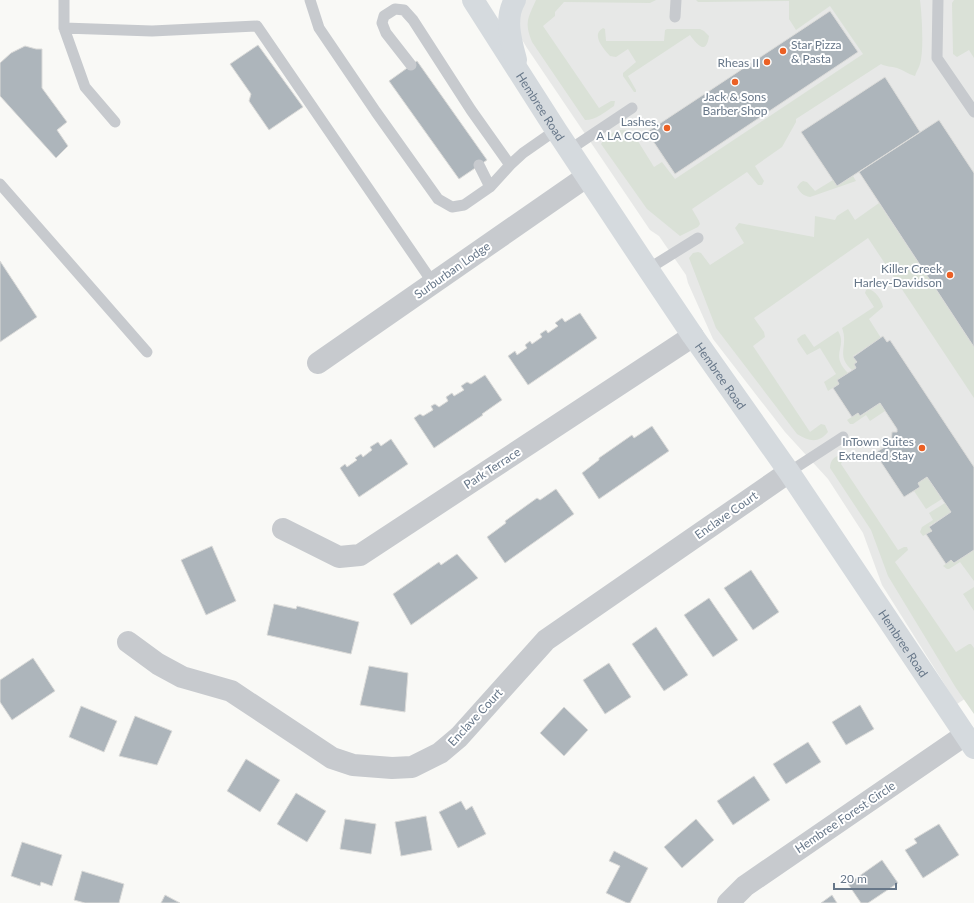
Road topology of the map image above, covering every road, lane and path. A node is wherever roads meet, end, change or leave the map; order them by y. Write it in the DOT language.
graph roads {
  1 [pos="64,0"];
  2 [pos="310,0"];
  3 [pos="473,0"];
  4 [pos="514,0"];
  5 [pos="676,0"];
  6 [pos="938,0"];
  7 [pos="675,17"];
  8 [pos="64,28"];
  9 [pos="411,65"];
  10 [pos="521,76"];
  11 [pos="632,108"];
  12 [pos="974,112"];
  13 [pos="115,122"];
  14 [pos="556,130"];
  15 [pos="569,150"];
  16 [pos="479,165"];
  17 [pos="510,165"];
  18 [pos="586,177"];
  19 [pos="0,184"];
  20 [pos="490,187"];
  21 [pos="698,238"];
  22 [pos="648,269"];
  23 [pos="433,283"];
  24 [pos="693,336"];
  25 [pos="147,352"];
  26 [pos="318,362"];
  27 [pos="843,437"];
  28 [pos="789,472"];
  29 [pos="283,529"];
  30 [pos="128,642"];
  31 [pos="970,742"];
  32 [pos="728,903"];
  1 -- 8 [label="lane"];
  2 -- 20 [label="lane"];
  3 -- 10 [label="street, Hembree Road"];
  4 -- 10 [label="street"];
  5 -- 7 [label="lane"];
  6 -- 12 [label="lane"];
  8 -- 13 [label="lane"];
  8 -- 23 [label="lane"];
  9 -- 17 [label="lane"];
  10 -- 14 [label="street, Hembree Road"];
  11 -- 15 [label="lane"];
  14 -- 15 [label="street, Hembree Road"];
  14 -- 17 [label="lane"];
  15 -- 18 [label="street, Hembree Road"];
  16 -- 20 [label="lane"];
  17 -- 20 [label="lane"];
  18 -- 22 [label="street, Hembree Road"];
  18 -- 23 [label="street, Surburban Lodge"];
  19 -- 25 [label="lane"];
  21 -- 22 [label="lane"];
  22 -- 24 [label="street, Hembree Road"];
  23 -- 26 [label="street, Surburban Lodge"];
  24 -- 28 [label="street, Hembree Road"];
  24 -- 29 [label="street, Park Terrace"];
  27 -- 28 [label="lane"];
  28 -- 30 [label="street, Enclave Court"];
  28 -- 31 [label="street, Hembree Road"];
  31 -- 32 [label="street, Hembree Forest Circle"];
}
